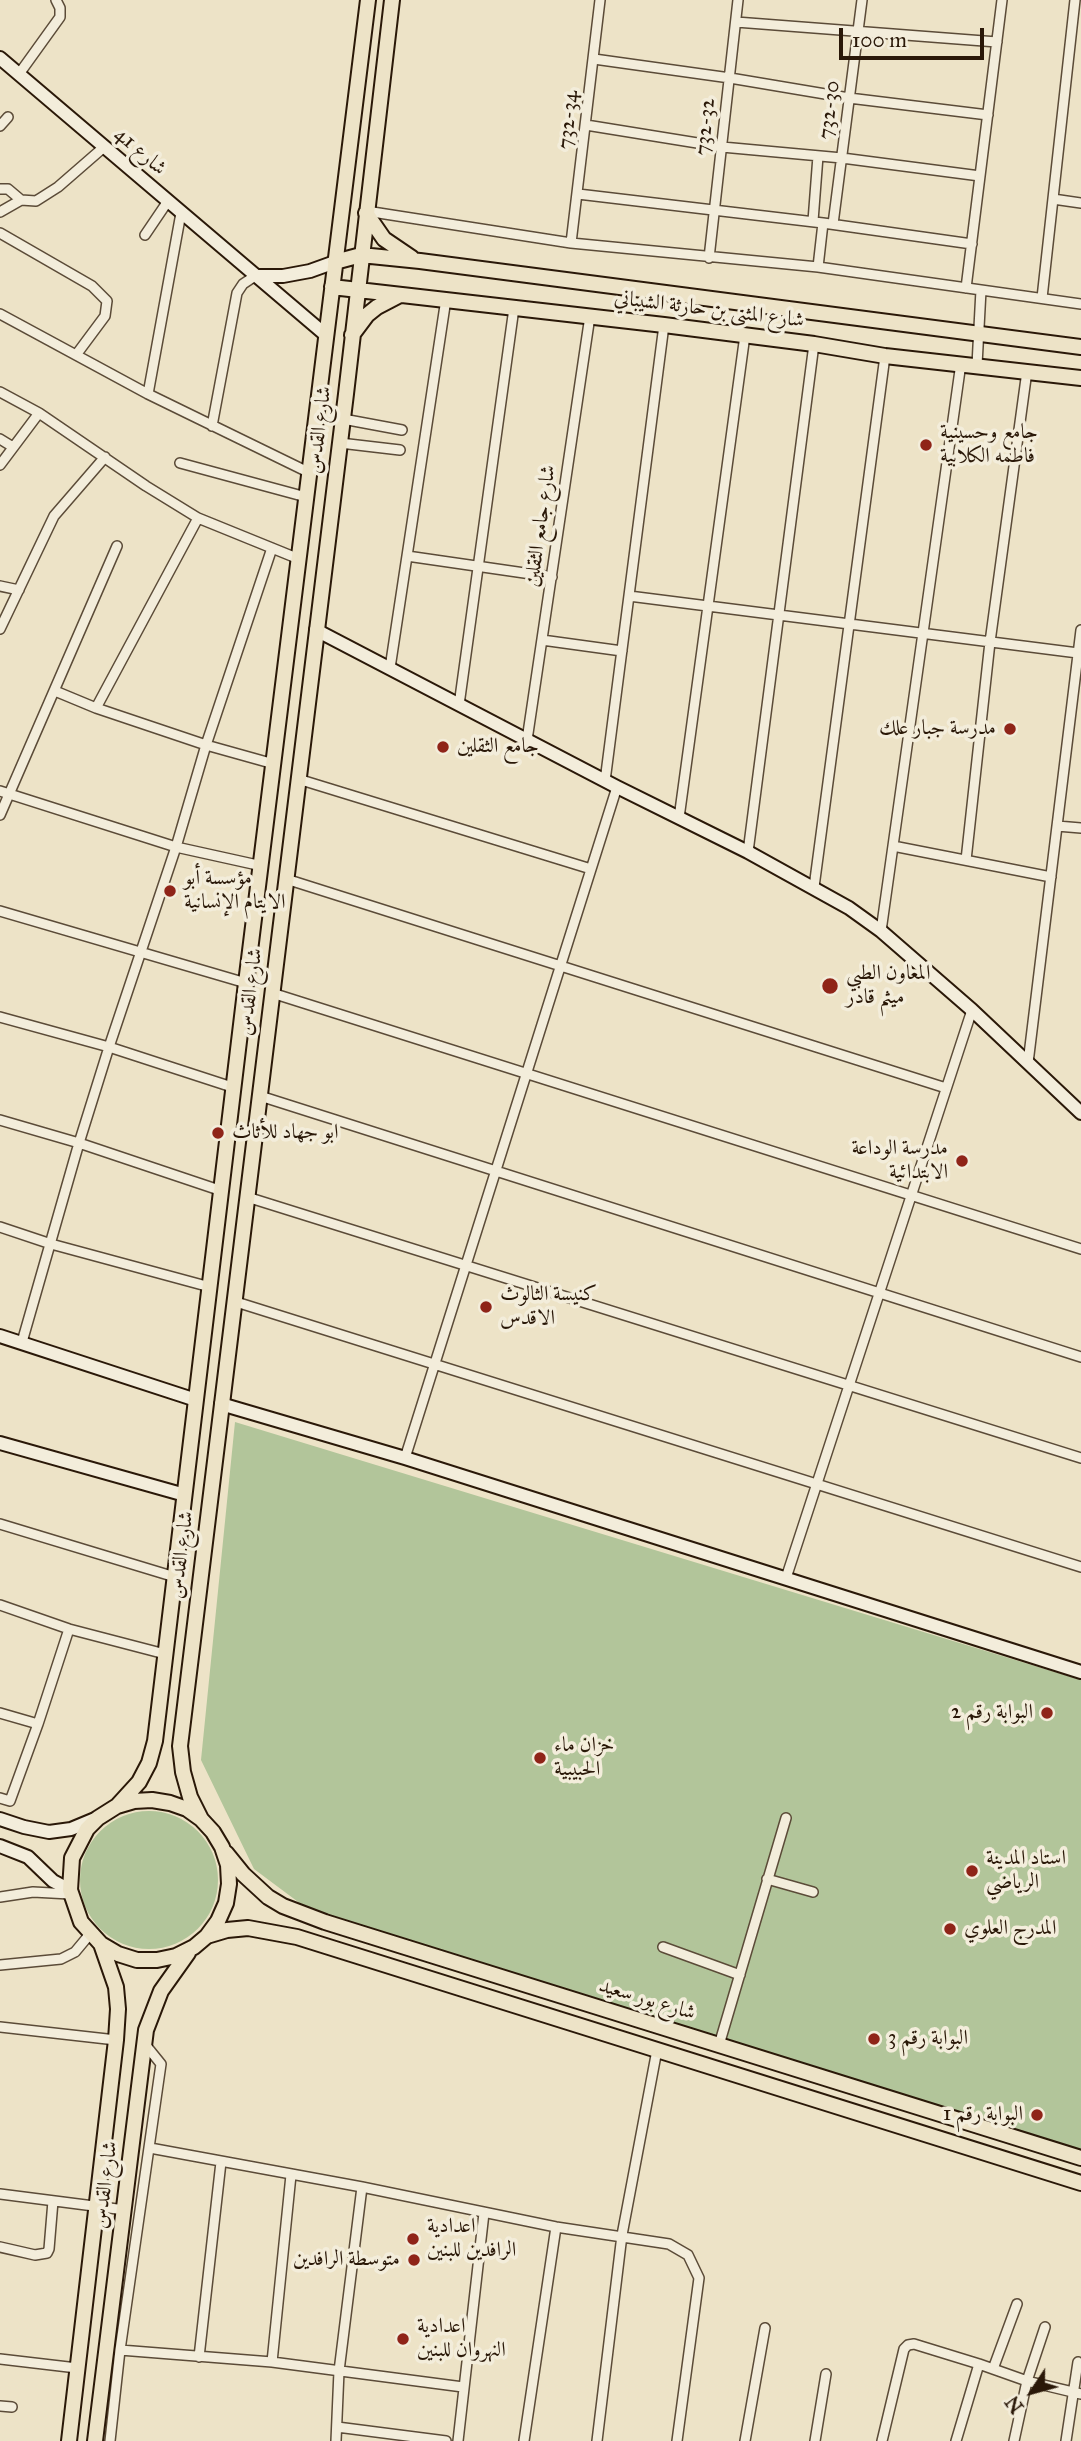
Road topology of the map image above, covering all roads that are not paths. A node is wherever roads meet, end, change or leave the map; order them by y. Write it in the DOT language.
graph roads {
  1 [pos="56,0"];
  2 [pos="368,0"];
  3 [pos="392,0"];
  4 [pos="600,0"];
  5 [pos="738,0"];
  6 [pos="862,0"];
  7 [pos="1002,0"];
  8 [pos="1075,0"];
  9 [pos="736,22"];
  10 [pos="858,33"];
  11 [pos="997,42"];
  12 [pos="0,58"];
  13 [pos="594,59"];
  14 [pos="19,74"];
  15 [pos="730,78"];
  16 [pos="849,98"];
  17 [pos="988,115"];
  18 [pos="8,117"];
  19 [pos="586,125"];
  20 [pos="0,126"];
  21 [pos="104,147"];
  22 [pos="722,147"];
  23 [pos="818,156"];
  24 [pos="842,158"];
  25 [pos="980,176"];
  26 [pos="0,188"];
  27 [pos="578,194"];
  28 [pos="1053,199"];
  29 [pos="22,200"];
  30 [pos="167,201"];
  31 [pos="1081,203"];
  32 [pos="715,210"];
  33 [pos="0,212"];
  34 [pos="366,212"];
  35 [pos="181,213"];
  36 [pos="818,222"];
  37 [pos="833,224"];
  38 [pos="0,233"];
  39 [pos="145,235"];
  40 [pos="571,243"];
  41 [pos="972,244"];
  42 [pos="361,255"];
  43 [pos="709,258"];
  44 [pos="420,261"];
  45 [pos="335,262"];
  46 [pos="818,267"];
  47 [pos="255,276"];
  48 [pos="332,287"];
  49 [pos="966,288"];
  50 [pos="358,290"];
  51 [pos="982,290"];
  52 [pos="400,295"];
  53 [pos="1042,298"];
  54 [pos="446,299"];
  55 [pos="1081,304"];
  56 [pos="514,308"];
  57 [pos="0,314"];
  58 [pos="590,316"];
  59 [pos="664,325"];
  60 [pos="979,334"];
  61 [pos="745,335"];
  62 [pos="327,336"];
  63 [pos="351,336"];
  64 [pos="814,344"];
  65 [pos="1081,347"];
  66 [pos="76,355"];
  67 [pos="885,356"];
  68 [pos="961,363"];
  69 [pos="977,365"];
  70 [pos="1027,371"];
  71 [pos="1081,378"];
  72 [pos="0,392"];
  73 [pos="148,394"];
  74 [pos="39,413"];
  75 [pos="343,419"];
  76 [pos="212,426"];
  77 [pos="402,430"];
  78 [pos="0,439"];
  79 [pos="340,443"];
  80 [pos="13,447"];
  81 [pos="400,450"];
  82 [pos="105,457"];
  83 [pos="180,463"];
  84 [pos="0,465"];
  85 [pos="310,473"];
  86 [pos="306,496"];
  87 [pos="198,518"];
  88 [pos="117,547"];
  89 [pos="272,548"];
  90 [pos="407,556"];
  91 [pos="299,559"];
  92 [pos="478,566"];
  93 [pos="552,577"];
  94 [pos="0,586"];
  95 [pos="19,590"];
  96 [pos="629,596"];
  97 [pos="709,607"];
  98 [pos="778,615"];
  99 [pos="849,624"];
  100 [pos="0,629"];
  101 [pos="317,629"];
  102 [pos="1081,630"];
  103 [pos="923,634"];
  104 [pos="542,640"];
  105 [pos="990,642"];
  106 [pos="622,651"];
  107 [pos="1078,653"];
  108 [pos="390,668"];
  109 [pos="1078,678"];
  110 [pos="55,691"];
  111 [pos="459,705"];
  112 [pos="96,708"];
  113 [pos="527,740"];
  114 [pos="206,745"];
  115 [pos="274,764"];
  116 [pos="298,779"];
  117 [pos="611,784"];
  118 [pos="4,793"];
  119 [pos="0,815"];
  120 [pos="679,818"];
  121 [pos="1057,826"];
  122 [pos="1081,828"];
  123 [pos="176,846"];
  124 [pos="893,846"];
  125 [pos="748,852"];
  126 [pos="966,860"];
  127 [pos="262,866"];
  128 [pos="591,869"];
  129 [pos="1051,877"];
  130 [pos="286,879"];
  131 [pos="814,887"];
  132 [pos="0,911"];
  133 [pos="254,928"];
  134 [pos="279,931"];
  135 [pos="881,931"];
  136 [pos="141,953"];
  137 [pos="560,966"];
  138 [pos="246,983"];
  139 [pos="272,993"];
  140 [pos="972,1010"];
  141 [pos="0,1017"];
  142 [pos="108,1047"];
  143 [pos="1028,1063"];
  144 [pos="526,1073"];
  145 [pos="234,1088"];
  146 [pos="946,1088"];
  147 [pos="260,1096"];
  148 [pos="1081,1113"];
  149 [pos="0,1120"];
  150 [pos="79,1143"];
  151 [pos="495,1171"];
  152 [pos="222,1191"];
  153 [pos="911,1195"];
  154 [pos="247,1197"];
  155 [pos="218,1222"];
  156 [pos="0,1227"];
  157 [pos="242,1231"];
  158 [pos="51,1244"];
  159 [pos="240,1247"];
  160 [pos="215,1248"];
  161 [pos="1081,1249"];
  162 [pos="466,1265"];
  163 [pos="210,1287"];
  164 [pos="879,1293"];
  165 [pos="233,1301"];
  166 [pos="0,1336"];
  167 [pos="22,1342"];
  168 [pos="1081,1357"];
  169 [pos="435,1364"];
  170 [pos="849,1385"];
  171 [pos="196,1400"];
  172 [pos="221,1404"];
  173 [pos="0,1443"];
  174 [pos="405,1458"];
  175 [pos="1081,1458"];
  176 [pos="816,1484"];
  177 [pos="185,1495"];
  178 [pos="0,1524"];
  179 [pos="1081,1567"];
  180 [pos="175,1577"];
  181 [pos="786,1578"];
  182 [pos="0,1605"];
  183 [pos="69,1629"];
  184 [pos="165,1654"];
  185 [pos="1081,1672"];
  186 [pos="0,1713"];
  187 [pos="38,1724"];
  188 [pos="0,1798"];
  189 [pos="117,1806"];
  190 [pos="98,1818"];
  191 [pos="786,1818"];
  192 [pos="0,1819"];
  193 [pos="201,1819"];
  194 [pos="0,1846"];
  195 [pos="222,1846"];
  196 [pos="768,1880"];
  197 [pos="70,1892"];
  198 [pos="813,1892"];
  199 [pos="0,1897"];
  200 [pos="90,1934"];
  201 [pos="206,1937"];
  202 [pos="101,1944"];
  203 [pos="194,1947"];
  204 [pos="663,1947"];
  205 [pos="0,1965"];
  206 [pos="740,1975"];
  207 [pos="603,2009"];
  208 [pos="0,2027"];
  209 [pos="595,2031"];
  210 [pos="116,2040"];
  211 [pos="144,2043"];
  212 [pos="719,2045"];
  213 [pos="657,2050"];
  214 [pos="150,2148"];
  215 [pos="1081,2158"];
  216 [pos="221,2162"];
  217 [pos="291,2175"];
  218 [pos="1081,2183"];
  219 [pos="362,2187"];
  220 [pos="0,2194"];
  221 [pos="53,2201"];
  222 [pos="97,2207"];
  223 [pos="125,2210"];
  224 [pos="484,2213"];
  225 [pos="556,2227"];
  226 [pos="622,2235"];
  227 [pos="0,2247"];
  228 [pos="1017,2304"];
  229 [pos="1045,2327"];
  230 [pos="765,2328"];
  231 [pos="120,2350"];
  232 [pos="199,2357"];
  233 [pos="0,2359"];
  234 [pos="272,2362"];
  235 [pos="1078,2362"];
  236 [pos="979,2364"];
  237 [pos="77,2368"];
  238 [pos="993,2369"];
  239 [pos="339,2371"];
  240 [pos="827,2374"];
  241 [pos="1027,2381"];
  242 [pos="463,2388"];
  243 [pos="1077,2394"];
  244 [pos="0,2406"];
  245 [pos="12,2407"];
  246 [pos="337,2427"];
  247 [pos="69,2441"];
  248 [pos="95,2441"];
  249 [pos="110,2441"];
  250 [pos="336,2441"];
  251 [pos="446,2441"];
  252 [pos="458,2441"];
  253 [pos="524,2441"];
  254 [pos="597,2441"];
  255 [pos="677,2441"];
  256 [pos="745,2441"];
  257 [pos="815,2441"];
  258 [pos="882,2441"];
  259 [pos="956,2441"];
  260 [pos="1014,2441"];
  261 [pos="1066,2441"];
  1 -- 14 [label="street"];
  2 -- 45 [label="main road, شارع القدس"];
  3 -- 34 [label="main road, شارع القدس"];
  4 -- 13 [label="street, 732-34"];
  5 -- 9 [label="street, 732-32"];
  6 -- 10 [label="street, 732-30"];
  7 -- 11 [label="street"];
  8 -- 28 [label="street"];
  9 -- 10 [label="street"];
  9 -- 15 [label="street, 732-32"];
  10 -- 11 [label="street"];
  10 -- 16 [label="street, 732-30"];
  11 -- 17 [label="street"];
  12 -- 14 [label="street, شارع 41"];
  13 -- 15 [label="street"];
  13 -- 19 [label="street, 732-34"];
  14 -- 21 [label="street, شارع 41"];
  15 -- 16 [label="street"];
  15 -- 22 [label="street, 732-32"];
  16 -- 17 [label="street"];
  16 -- 24 [label="street, 732-30"];
  17 -- 25 [label="street"];
  18 -- 20 [label="street"];
  19 -- 22 [label="street"];
  19 -- 27 [label="street, 732-34"];
  21 -- 29 [label="street"];
  21 -- 30 [label="street, شارع 41"];
  22 -- 23 [label="street"];
  22 -- 32 [label="street, 732-32"];
  23 -- 24 [label="street"];
  23 -- 36 [label="street"];
  24 -- 25 [label="street"];
  24 -- 37 [label="street, 732-30"];
  25 -- 41 [label="street"];
  26 -- 29 [label="street"];
  27 -- 32 [label="street"];
  27 -- 40 [label="street, 732-34"];
  28 -- 31 [label="street"];
  28 -- 53 [label="street"];
  29 -- 33 [label="street"];
  30 -- 35 [label="street, شارع 41"];
  30 -- 39 [label="street"];
  32 -- 36 [label="street"];
  32 -- 43 [label="street, 732-32"];
  34 -- 40 [label="street"];
  34 -- 42 [label="main road, شارع القدس"];
  34 -- 44 [label="main road"];
  35 -- 47 [label="street, شارع 41"];
  35 -- 73 [label="street"];
  36 -- 37 [label="street"];
  36 -- 46 [label="street"];
  37 -- 41 [label="street"];
  38 -- 66 [label="street"];
  40 -- 43 [label="street"];
  41 -- 49 [label="street"];
  42 -- 44 [label="main road, شارع المثنى بن حارثة الشيباني"];
  42 -- 45 [label="main road, شارع المثنى بن حارثة الشيباني"];
  42 -- 50 [label="main road, شارع القدس"];
  43 -- 46 [label="street"];
  44 -- 60 [label="main road, شارع المثنى بن حارثة الشيباني"];
  45 -- 47 [label="street"];
  45 -- 48 [label="main road, شارع القدس"];
  46 -- 49 [label="street"];
  47 -- 62 [label="street, شارع 41"];
  47 -- 76 [label="street"];
  48 -- 50 [label="main road, شارع المثنى بن حارثة الشيباني"];
  48 -- 62 [label="main road, شارع القدس"];
  49 -- 51 [label="street"];
  50 -- 52 [label="main road, شارع المثنى بن حارثة الشيباني"];
  50 -- 63 [label="main road, شارع القدس"];
  51 -- 53 [label="street"];
  51 -- 60 [label="street"];
  52 -- 54 [label="main road, شارع المثنى بن حارثة الشيباني"];
  52 -- 63 [label="main road"];
  53 -- 55 [label="street"];
  54 -- 56 [label="main road, شارع المثنى بن حارثة الشيباني"];
  54 -- 90 [label="street"];
  56 -- 58 [label="main road, شارع المثنى بن حارثة الشيباني"];
  56 -- 92 [label="street"];
  57 -- 66 [label="street"];
  58 -- 59 [label="main road, شارع المثنى بن حارثة الشيباني"];
  58 -- 93 [label="street, شارع جامع الثقلين"];
  59 -- 61 [label="main road, شارع المثنى بن حارثة الشيباني"];
  59 -- 96 [label="street"];
  60 -- 65 [label="main road, شارع المثنى بن حارثة الشيباني"];
  60 -- 69 [label="street"];
  61 -- 64 [label="main road, شارع المثنى بن حارثة الشيباني"];
  61 -- 97 [label="street"];
  62 -- 85 [label="main road, شارع القدس"];
  63 -- 75 [label="main road, شارع القدس"];
  64 -- 67 [label="main road, شارع المثنى بن حارثة الشيباني"];
  64 -- 98 [label="street"];
  66 -- 73 [label="street"];
  67 -- 68 [label="main road, شارع المثنى بن حارثة الشيباني"];
  67 -- 99 [label="street"];
  68 -- 69 [label="main road, شارع المثنى بن حارثة الشيباني"];
  68 -- 103 [label="street"];
  69 -- 70 [label="main road, شارع المثنى بن حارثة الشيباني"];
  70 -- 71 [label="main road, شارع المثنى بن حارثة الشيباني"];
  70 -- 105 [label="street"];
  72 -- 74 [label="street"];
  73 -- 76 [label="street"];
  74 -- 80 [label="street"];
  74 -- 82 [label="street"];
  75 -- 77 [label="street"];
  75 -- 79 [label="main road, شارع القدس"];
  76 -- 85 [label="street"];
  78 -- 80 [label="street"];
  79 -- 81 [label="street"];
  79 -- 101 [label="main road, شارع القدس"];
  80 -- 84 [label="street"];
  82 -- 87 [label="street"];
  82 -- 95 [label="street"];
  83 -- 86 [label="street"];
  85 -- 86 [label="main road, شارع القدس"];
  86 -- 91 [label="main road, شارع القدس"];
  87 -- 89 [label="street"];
  87 -- 112 [label="street"];
  88 -- 110 [label="street"];
  89 -- 91 [label="street"];
  89 -- 114 [label="street"];
  90 -- 92 [label="street"];
  90 -- 108 [label="street"];
  91 -- 115 [label="main road, شارع القدس"];
  92 -- 93 [label="street"];
  92 -- 111 [label="street"];
  93 -- 104 [label="street, شارع جامع الثقلين"];
  94 -- 95 [label="street"];
  95 -- 100 [label="street"];
  96 -- 97 [label="street"];
  96 -- 106 [label="street"];
  97 -- 98 [label="street"];
  97 -- 120 [label="street"];
  98 -- 99 [label="street"];
  98 -- 125 [label="street"];
  99 -- 103 [label="street"];
  99 -- 131 [label="street"];
  101 -- 108 [label="street"];
  101 -- 116 [label="main road, شارع القدس"];
  102 -- 107 [label="street"];
  103 -- 105 [label="street"];
  103 -- 124 [label="street"];
  104 -- 106 [label="street"];
  104 -- 113 [label="street, شارع جامع الثقلين"];
  105 -- 107 [label="street"];
  105 -- 126 [label="street"];
  106 -- 117 [label="street"];
  107 -- 109 [label="street"];
  108 -- 111 [label="street"];
  109 -- 121 [label="street"];
  110 -- 112 [label="street"];
  110 -- 118 [label="street"];
  111 -- 113 [label="street"];
  112 -- 114 [label="street"];
  113 -- 117 [label="street"];
  114 -- 115 [label="street"];
  114 -- 123 [label="street"];
  115 -- 127 [label="main road, شارع القدس"];
  116 -- 128 [label="street"];
  116 -- 130 [label="main road, شارع القدس"];
  117 -- 120 [label="street"];
  117 -- 128 [label="street"];
  118 -- 119 [label="street"];
  118 -- 123 [label="street"];
  120 -- 125 [label="street"];
  121 -- 122 [label="street"];
  121 -- 129 [label="street"];
  123 -- 127 [label="street"];
  123 -- 136 [label="street"];
  124 -- 126 [label="street"];
  124 -- 135 [label="street"];
  125 -- 131 [label="street"];
  126 -- 129 [label="street"];
  127 -- 133 [label="main road, شارع القدس"];
  128 -- 137 [label="street"];
  129 -- 143 [label="street"];
  130 -- 134 [label="main road, شارع القدس"];
  130 -- 137 [label="street"];
  131 -- 135 [label="street"];
  132 -- 136 [label="street"];
  133 -- 134 [label="main road"];
  133 -- 138 [label="main road, شارع القدس"];
  134 -- 139 [label="main road, شارع القدس"];
  135 -- 140 [label="street"];
  136 -- 138 [label="street"];
  136 -- 142 [label="street"];
  137 -- 144 [label="street"];
  137 -- 146 [label="street"];
  138 -- 145 [label="main road, شارع القدس"];
  139 -- 144 [label="street"];
  139 -- 147 [label="main road, شارع القدس"];
  140 -- 143 [label="street"];
  140 -- 146 [label="street"];
  141 -- 142 [label="street"];
  142 -- 145 [label="street"];
  142 -- 150 [label="street"];
  143 -- 148 [label="street"];
  144 -- 151 [label="street"];
  144 -- 153 [label="street"];
  145 -- 152 [label="main road, شارع القدس"];
  146 -- 153 [label="street"];
  147 -- 151 [label="street"];
  147 -- 154 [label="main road, شارع القدس"];
  149 -- 150 [label="street"];
  150 -- 152 [label="street"];
  150 -- 158 [label="street"];
  151 -- 162 [label="street"];
  151 -- 164 [label="street"];
  152 -- 155 [label="main road, شارع القدس"];
  153 -- 161 [label="street"];
  153 -- 164 [label="street"];
  154 -- 157 [label="main road, شارع القدس"];
  154 -- 162 [label="street"];
  155 -- 157 [label="main road"];
  155 -- 160 [label="main road, شارع القدس"];
  156 -- 158 [label="street"];
  157 -- 159 [label="main road, شارع القدس"];
  158 -- 163 [label="street"];
  158 -- 167 [label="street"];
  159 -- 160 [label="main road"];
  159 -- 165 [label="main road, شارع القدس"];
  160 -- 163 [label="main road, شارع القدس"];
  162 -- 169 [label="street"];
  162 -- 170 [label="street"];
  163 -- 171 [label="main road, شارع القدس"];
  164 -- 168 [label="street"];
  164 -- 170 [label="street"];
  165 -- 169 [label="street"];
  165 -- 172 [label="main road, شارع القدس"];
  166 -- 167 [label="street"];
  167 -- 171 [label="street"];
  169 -- 174 [label="street"];
  169 -- 176 [label="street"];
  170 -- 175 [label="street"];
  170 -- 176 [label="street"];
  171 -- 177 [label="main road, شارع القدس"];
  172 -- 174 [label="street"];
  172 -- 193 [label="main road, شارع القدس"];
  173 -- 177 [label="street"];
  174 -- 181 [label="street"];
  176 -- 179 [label="street"];
  176 -- 181 [label="street"];
  177 -- 180 [label="main road, شارع القدس"];
  178 -- 180 [label="street"];
  180 -- 184 [label="main road, شارع القدس"];
  181 -- 185 [label="street"];
  182 -- 183 [label="street"];
  183 -- 184 [label="street"];
  183 -- 187 [label="street"];
  184 -- 189 [label="main road, شارع القدس"];
  186 -- 187 [label="street"];
  187 -- 188 [label="street"];
  189 -- 190 [label="main road"];
  189 -- 193 [label="main road"];
  190 -- 192 [label="street"];
  190 -- 197 [label="main road"];
  191 -- 196 [label="street"];
  193 -- 195 [label="main road"];
  194 -- 197 [label="street"];
  195 -- 201 [label="main road"];
  195 -- 207 [label="main road, شارع بور سعيد"];
  196 -- 198 [label="street"];
  196 -- 206 [label="street"];
  197 -- 199 [label="street"];
  197 -- 200 [label="main road"];
  200 -- 202 [label="main road"];
  200 -- 205 [label="street"];
  201 -- 203 [label="main road"];
  201 -- 209 [label="main road"];
  202 -- 203 [label="main road"];
  202 -- 210 [label="main road, شارع القدس"];
  203 -- 211 [label="main road, شارع القدس"];
  204 -- 206 [label="street"];
  206 -- 212 [label="street"];
  207 -- 209 [label="main road"];
  207 -- 212 [label="main road, شارع بور سعيد"];
  208 -- 210 [label="street"];
  209 -- 213 [label="main road"];
  210 -- 222 [label="main road, شارع القدس"];
  211 -- 214 [label="street"];
  211 -- 223 [label="main road, شارع القدس"];
  212 -- 215 [label="main road, شارع بور سعيد"];
  213 -- 218 [label="main road"];
  213 -- 226 [label="street"];
  214 -- 216 [label="street"];
  214 -- 231 [label="street"];
  216 -- 217 [label="street"];
  216 -- 232 [label="street"];
  217 -- 219 [label="street"];
  217 -- 234 [label="street"];
  219 -- 224 [label="street"];
  219 -- 239 [label="street"];
  220 -- 221 [label="street"];
  221 -- 222 [label="street"];
  221 -- 227 [label="street"];
  222 -- 223 [label="street"];
  222 -- 237 [label="main road, شارع القدس"];
  223 -- 248 [label="main road, شارع القدس"];
  224 -- 225 [label="street"];
  224 -- 242 [label="street"];
  225 -- 226 [label="street"];
  225 -- 253 [label="street"];
  226 -- 254 [label="street"];
  226 -- 255 [label="street"];
  228 -- 238 [label="street"];
  229 -- 241 [label="street"];
  230 -- 256 [label="street"];
  231 -- 232 [label="street"];
  231 -- 249 [label="street"];
  232 -- 234 [label="street"];
  233 -- 237 [label="street"];
  234 -- 239 [label="street"];
  235 -- 243 [label="street"];
  236 -- 238 [label="street"];
  236 -- 258 [label="street"];
  236 -- 259 [label="street"];
  237 -- 247 [label="main road, شارع القدس"];
  238 -- 241 [label="street"];
  239 -- 242 [label="street"];
  239 -- 246 [label="street"];
  240 -- 257 [label="street"];
  241 -- 243 [label="street"];
  241 -- 260 [label="street"];
  242 -- 252 [label="street"];
  243 -- 261 [label="street"];
  244 -- 245 [label="street"];
  246 -- 250 [label="street"];
  246 -- 251 [label="street"];
}
